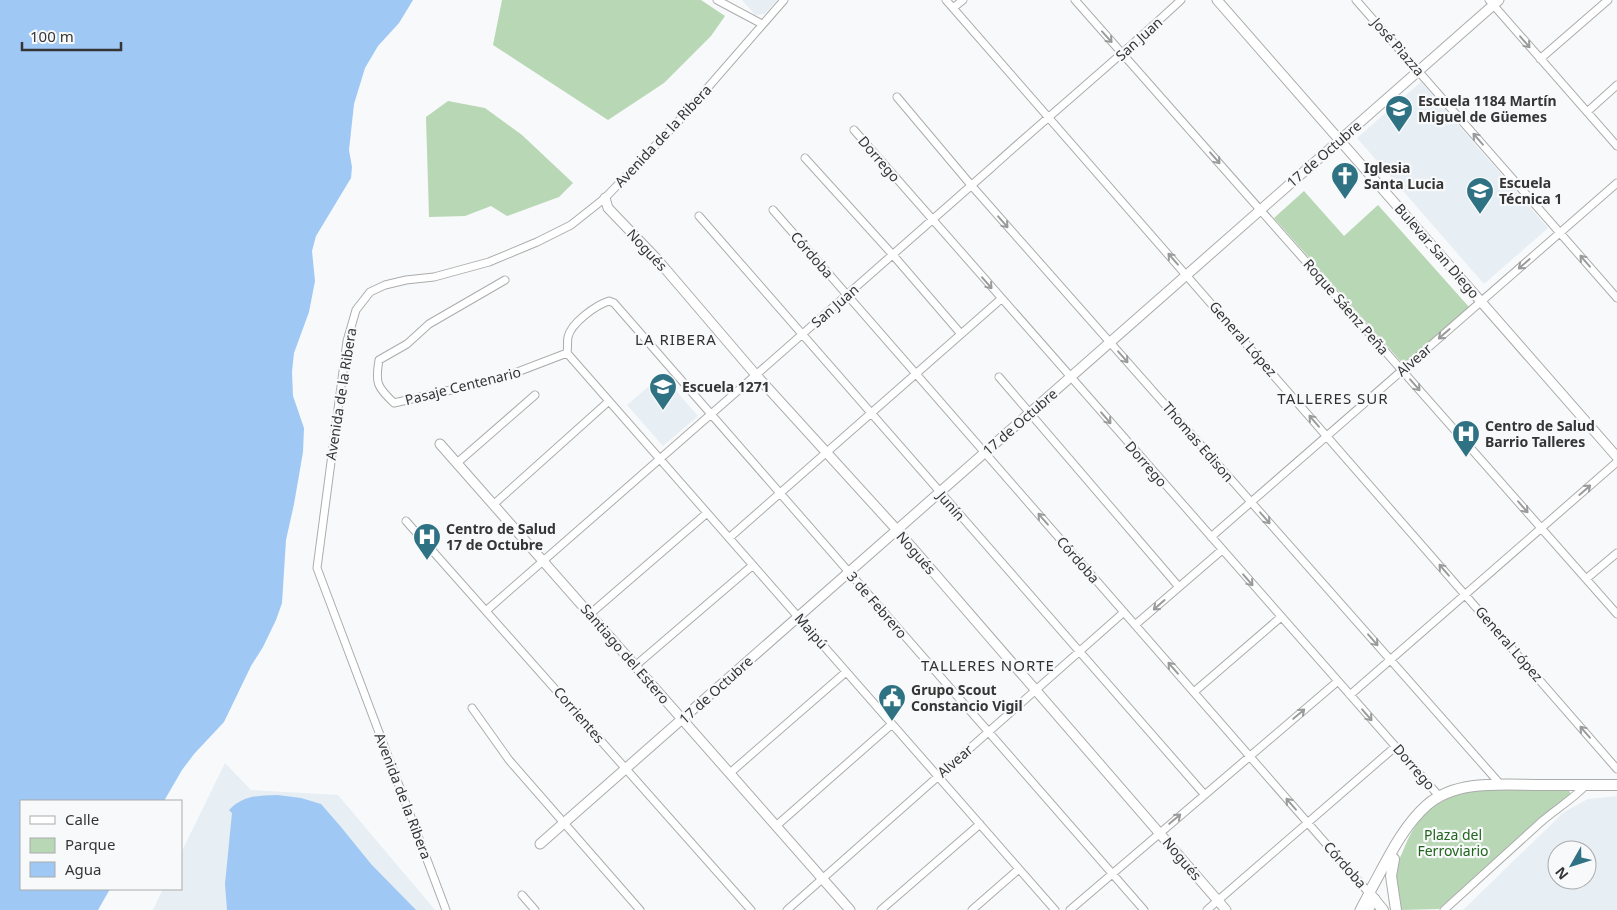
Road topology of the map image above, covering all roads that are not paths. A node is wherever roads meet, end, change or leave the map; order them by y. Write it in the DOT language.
graph roads {
  1 [pos="717,0"];
  2 [pos="784,0"];
  3 [pos="946,0"];
  4 [pos="963,0"];
  5 [pos="1075,0"];
  6 [pos="1181,0"];
  7 [pos="1217,0"];
  8 [pos="1356,0"];
  9 [pos="1608,0"];
  10 [pos="1494,2"];
  11 [pos="954,8"];
  12 [pos="762,24"];
  13 [pos="1123,54"];
  14 [pos="1540,59"];
  15 [pos="1418,71"];
  16 [pos="1617,85"];
  17 [pos="897,96"];
  18 [pos="1587,112"];
  19 [pos="1049,117"];
  20 [pos="854,130"];
  21 [pos="1340,140"];
  22 [pos="1617,146"];
  23 [pos="805,158"];
  24 [pos="1617,182"];
  25 [pos="971,185"];
  26 [pos="605,198"];
  27 [pos="773,210"];
  28 [pos="1260,210"];
  29 [pos="699,216"];
  30 [pos="932,220"];
  31 [pos="1560,232"];
  32 [pos="893,255"];
  33 [pos="1187,274"];
  34 [pos="506,280"];
  35 [pos="848,295"];
  36 [pos="1617,298"];
  37 [pos="1001,299"];
  38 [pos="1481,302"];
  39 [pos="961,334"];
  40 [pos="801,335"];
  41 [pos="1110,342"];
  42 [pos="567,353"];
  43 [pos="1402,370"];
  44 [pos="916,374"];
  45 [pos="756,375"];
  46 [pos="999,377"];
  47 [pos="1070,377"];
  48 [pos="536,395"];
  49 [pos="609,401"];
  50 [pos="1030,413"];
  51 [pos="711,414"];
  52 [pos="870,414"];
  53 [pos="1327,436"];
  54 [pos="440,444"];
  55 [pos="827,452"];
  56 [pos="985,452"];
  57 [pos="1617,457"];
  58 [pos="660,459"];
  59 [pos="1617,462"];
  60 [pos="457,464"];
  61 [pos="939,492"];
  62 [pos="780,494"];
  63 [pos="1252,502"];
  64 [pos="493,505"];
  65 [pos="707,513"];
  66 [pos="406,521"];
  67 [pos="1541,528"];
  68 [pos="897,530"];
  69 [pos="1211,537"];
  70 [pos="729,538"];
  71 [pos="1222,550"];
  72 [pos="1617,553"];
  73 [pos="543,561"];
  74 [pos="753,565"];
  75 [pos="849,572"];
  76 [pos="1586,579"];
  77 [pos="1179,587"];
  78 [pos="1465,594"];
  79 [pos="487,610"];
  80 [pos="1124,612"];
  81 [pos="590,614"];
  82 [pos="1617,614"];
  83 [pos="798,617"];
  84 [pos="1281,617"];
  85 [pos="1135,625"];
  86 [pos="1079,652"];
  87 [pos="1390,659"];
  88 [pos="635,666"];
  89 [pos="846,672"];
  90 [pos="1338,681"];
  91 [pos="1035,690"];
  92 [pos="1194,692"];
  93 [pos="1350,695"];
  94 [pos="472,708"];
  95 [pos="683,720"];
  96 [pos="892,724"];
  97 [pos="988,732"];
  98 [pos="1396,746"];
  99 [pos="1250,756"];
  100 [pos="626,769"];
  101 [pos="1617,769"];
  102 [pos="730,773"];
  103 [pos="938,776"];
  104 [pos="1501,785"];
  105 [pos="1586,785"];
  106 [pos="1617,785"];
  107 [pos="1204,794"];
  108 [pos="1439,796"];
  109 [pos="564,822"];
  110 [pos="1308,823"];
  111 [pos="980,824"];
  112 [pos="776,826"];
  113 [pos="1407,830"];
  114 [pos="1159,832"];
  115 [pos="540,844"];
  116 [pos="1394,859"];
  117 [pos="1019,869"];
  118 [pos="1111,873"];
  119 [pos="822,879"];
  120 [pos="522,896"];
  121 [pos="1372,896"];
  122 [pos="1218,901"];
  123 [pos="446,910"];
  124 [pos="535,910"];
  125 [pos="640,910"];
  126 [pos="751,910"];
  127 [pos="787,910"];
  128 [pos="850,910"];
  129 [pos="881,910"];
  130 [pos="972,910"];
  131 [pos="1055,910"];
  132 [pos="1070,910"];
  133 [pos="1144,910"];
  134 [pos="1207,910"];
  135 [pos="1226,910"];
  136 [pos="1360,910"];
  137 [pos="1368,910"];
  138 [pos="1383,910"];
  139 [pos="1396,910"];
  140 [pos="1444,910"];
  1 -- 12 [label="street"];
  2 -- 12 [label="street, Avenida de la Ribera"];
  3 -- 11 [label="street, General López"];
  4 -- 11 [label="street"];
  5 -- 13 [label="street, Roque Sáenz Peña, one-way"];
  6 -- 13 [label="street, San Juan"];
  7 -- 21 [label="street, Bulevar San Diego"];
  8 -- 15 [label="street, José Piazza"];
  9 -- 14 [label="street"];
  10 -- 14 [label="street, one-way"];
  10 -- 15 [label="street, 17 de Octubre"];
  11 -- 19 [label="street, General López"];
  12 -- 26 [label="street, Avenida de la Ribera"];
  13 -- 19 [label="street, San Juan"];
  13 -- 28 [label="street, Roque Sáenz Peña, one-way"];
  14 -- 18 [label="street"];
  15 -- 21 [label="street, 17 de Octubre"];
  31 -- 15 [label="street, José Piazza, one-way"];
  16 -- 18 [label="street"];
  17 -- 25 [label="street, Thomas Edison"];
  18 -- 22 [label="street"];
  19 -- 25 [label="street, San Juan"];
  33 -- 19 [label="street, General López, one-way"];
  20 -- 30 [label="street, Dorrego"];
  21 -- 28 [label="street, 17 de Octubre"];
  21 -- 38 [label="street, Bulevar San Diego"];
  23 -- 32 [label="street"];
  24 -- 31 [label="street, Alvear"];
  25 -- 30 [label="street, San Juan"];
  25 -- 41 [label="street, Thomas Edison, one-way"];
  26 -- 45 [label="street, Nogués"];
  26 -- 123 [label="street, Avenida de la Ribera"];
  27 -- 35 [label="street, Córdoba"];
  28 -- 33 [label="street, 17 de Octubre"];
  28 -- 43 [label="street, Roque Sáenz Peña"];
  29 -- 40 [label="street, Junín"];
  30 -- 32 [label="street, San Juan"];
  30 -- 37 [label="street, Dorrego, one-way"];
  36 -- 31 [label="street, José Piazza, one-way"];
  31 -- 38 [label="street, Alvear, one-way"];
  32 -- 35 [label="street, San Juan"];
  32 -- 39 [label="street"];
  33 -- 41 [label="street, 17 de Octubre"];
  53 -- 33 [label="street, General López, one-way"];
  34 -- 42 [label="street, Pasaje Centenario"];
  35 -- 40 [label="street, San Juan"];
  35 -- 44 [label="street, Córdoba"];
  37 -- 39 [label="street"];
  37 -- 47 [label="street, Dorrego"];
  38 -- 43 [label="street, Alvear, one-way"];
  38 -- 57 [label="street, Bulevar San Diego"];
  39 -- 44 [label="street"];
  40 -- 45 [label="street, San Juan"];
  40 -- 52 [label="street, Junín"];
  41 -- 47 [label="street, 17 de Octubre"];
  41 -- 63 [label="street, Thomas Edison, one-way"];
  42 -- 49 [label="street, Maipú"];
  42 -- 51 [label="street, 3 de Febrero"];
  43 -- 53 [label="street, Alvear"];
  43 -- 67 [label="street, Roque Sáenz Peña, one-way"];
  44 -- 52 [label="street"];
  44 -- 56 [label="street, Córdoba"];
  45 -- 51 [label="street, San Juan"];
  45 -- 55 [label="street, Nogués"];
  46 -- 50 [label="street"];
  47 -- 50 [label="street, 17 de Octubre"];
  47 -- 69 [label="street, Dorrego, one-way"];
  48 -- 60 [label="street"];
  49 -- 58 [label="street, Maipú"];
  49 -- 64 [label="street"];
  50 -- 56 [label="street, 17 de Octubre"];
  50 -- 77 [label="street"];
  51 -- 58 [label="street, San Juan"];
  51 -- 62 [label="street, 3 de Febrero"];
  52 -- 55 [label="street"];
  52 -- 61 [label="street, Junín"];
  53 -- 63 [label="street, Alvear"];
  78 -- 53 [label="street, General López, one-way"];
  54 -- 60 [label="street, Santiago del Estero"];
  55 -- 62 [label="street"];
  55 -- 68 [label="street, Nogués"];
  56 -- 61 [label="street, 17 de Octubre"];
  80 -- 56 [label="street, Córdoba, one-way"];
  58 -- 65 [label="street, Maipú"];
  58 -- 73 [label="street, San Juan"];
  67 -- 59 [label="street, one-way"];
  60 -- 64 [label="street, Santiago del Estero"];
  61 -- 68 [label="street, 17 de Octubre"];
  61 -- 86 [label="street, Junín"];
  62 -- 70 [label="street"];
  62 -- 75 [label="street, 3 de Febrero"];
  63 -- 69 [label="street, Alvear"];
  63 -- 87 [label="street, Thomas Edison, one-way"];
  64 -- 73 [label="street, Santiago del Estero"];
  65 -- 70 [label="street, Maipú"];
  65 -- 81 [label="street"];
  66 -- 79 [label="street, Corrientes"];
  67 -- 76 [label="street, Roque Sáenz Peña"];
  67 -- 78 [label="street"];
  68 -- 75 [label="street, 17 de Octubre"];
  68 -- 91 [label="street, Nogués"];
  69 -- 71 [label="street, Dorrego"];
  70 -- 74 [label="street, Maipú"];
  71 -- 77 [label="street"];
  71 -- 84 [label="street, Dorrego, one-way"];
  72 -- 76 [label="street"];
  73 -- 79 [label="street, San Juan"];
  73 -- 81 [label="street, Santiago del Estero"];
  74 -- 83 [label="street, Maipú"];
  74 -- 88 [label="street"];
  75 -- 83 [label="street, 17 de Octubre"];
  75 -- 97 [label="street, 3 de Febrero"];
  76 -- 82 [label="street, Roque Sáenz Peña"];
  77 -- 85 [label="street, one-way"];
  78 -- 87 [label="street"];
  101 -- 78 [label="street, General López, one-way"];
  79 -- 100 [label="street, Corrientes"];
  80 -- 85 [label="street, Córdoba"];
  80 -- 86 [label="street, Alvear"];
  81 -- 88 [label="street, Santiago del Estero"];
  83 -- 89 [label="street, Maipú"];
  83 -- 95 [label="street, 17 de Octubre"];
  84 -- 90 [label="street, Dorrego"];
  84 -- 92 [label="street"];
  92 -- 85 [label="street, Córdoba, one-way"];
  86 -- 91 [label="street, Alvear"];
  86 -- 107 [label="street, Junín"];
  87 -- 93 [label="street"];
  87 -- 104 [label="street, Thomas Edison"];
  88 -- 95 [label="street, Santiago del Estero"];
  89 -- 96 [label="street, Maipú"];
  89 -- 102 [label="street"];
  90 -- 93 [label="street, Dorrego"];
  99 -- 90 [label="street, one-way"];
  91 -- 97 [label="street, Alvear"];
  91 -- 114 [label="street, Nogués"];
  92 -- 99 [label="street, Córdoba"];
  93 -- 98 [label="street, Dorrego, one-way"];
  94 -- 109 [label="street"];
  95 -- 100 [label="street, 17 de Octubre"];
  95 -- 102 [label="street, Santiago del Estero"];
  96 -- 103 [label="street, Maipú"];
  96 -- 112 [label="street"];
  97 -- 103 [label="street, Alvear"];
  97 -- 118 [label="street, 3 de Febrero"];
  98 -- 108 [label="street, Dorrego"];
  98 -- 110 [label="street"];
  99 -- 107 [label="street"];
  110 -- 99 [label="street, Córdoba, one-way"];
  100 -- 109 [label="street, 17 de Octubre"];
  100 -- 126 [label="street, Corrientes"];
  102 -- 112 [label="street, Santiago del Estero"];
  103 -- 111 [label="street, Maipú"];
  103 -- 119 [label="street, Alvear"];
  104 -- 105 [label="main road"];
  104 -- 108 [label="main road"];
  105 -- 106 [label="main road"];
  105 -- 140 [label="street"];
  114 -- 107 [label="street, one-way"];
  108 -- 113 [label="main road"];
  109 -- 115 [label="street, 17 de Octubre"];
  109 -- 125 [label="street"];
  110 -- 121 [label="street, Córdoba"];
  110 -- 122 [label="street"];
  111 -- 117 [label="street, Maipú"];
  111 -- 129 [label="street"];
  112 -- 119 [label="street, Santiago del Estero"];
  113 -- 116 [label="main road"];
  113 -- 121 [label="main road"];
  114 -- 118 [label="street"];
  114 -- 122 [label="street, Nogués"];
  116 -- 121 [label="main road"];
  116 -- 139 [label="main road"];
  117 -- 130 [label="street"];
  117 -- 131 [label="street, Maipú"];
  118 -- 132 [label="street"];
  118 -- 133 [label="street, 3 de Febrero"];
  119 -- 127 [label="street, Alvear"];
  119 -- 128 [label="street, Santiago del Estero"];
  120 -- 124 [label="street"];
  121 -- 136 [label="street"];
  121 -- 137 [label="street"];
  121 -- 138 [label="main road, Córdoba"];
  122 -- 134 [label="street"];
  122 -- 135 [label="street, Nogués"];
}
